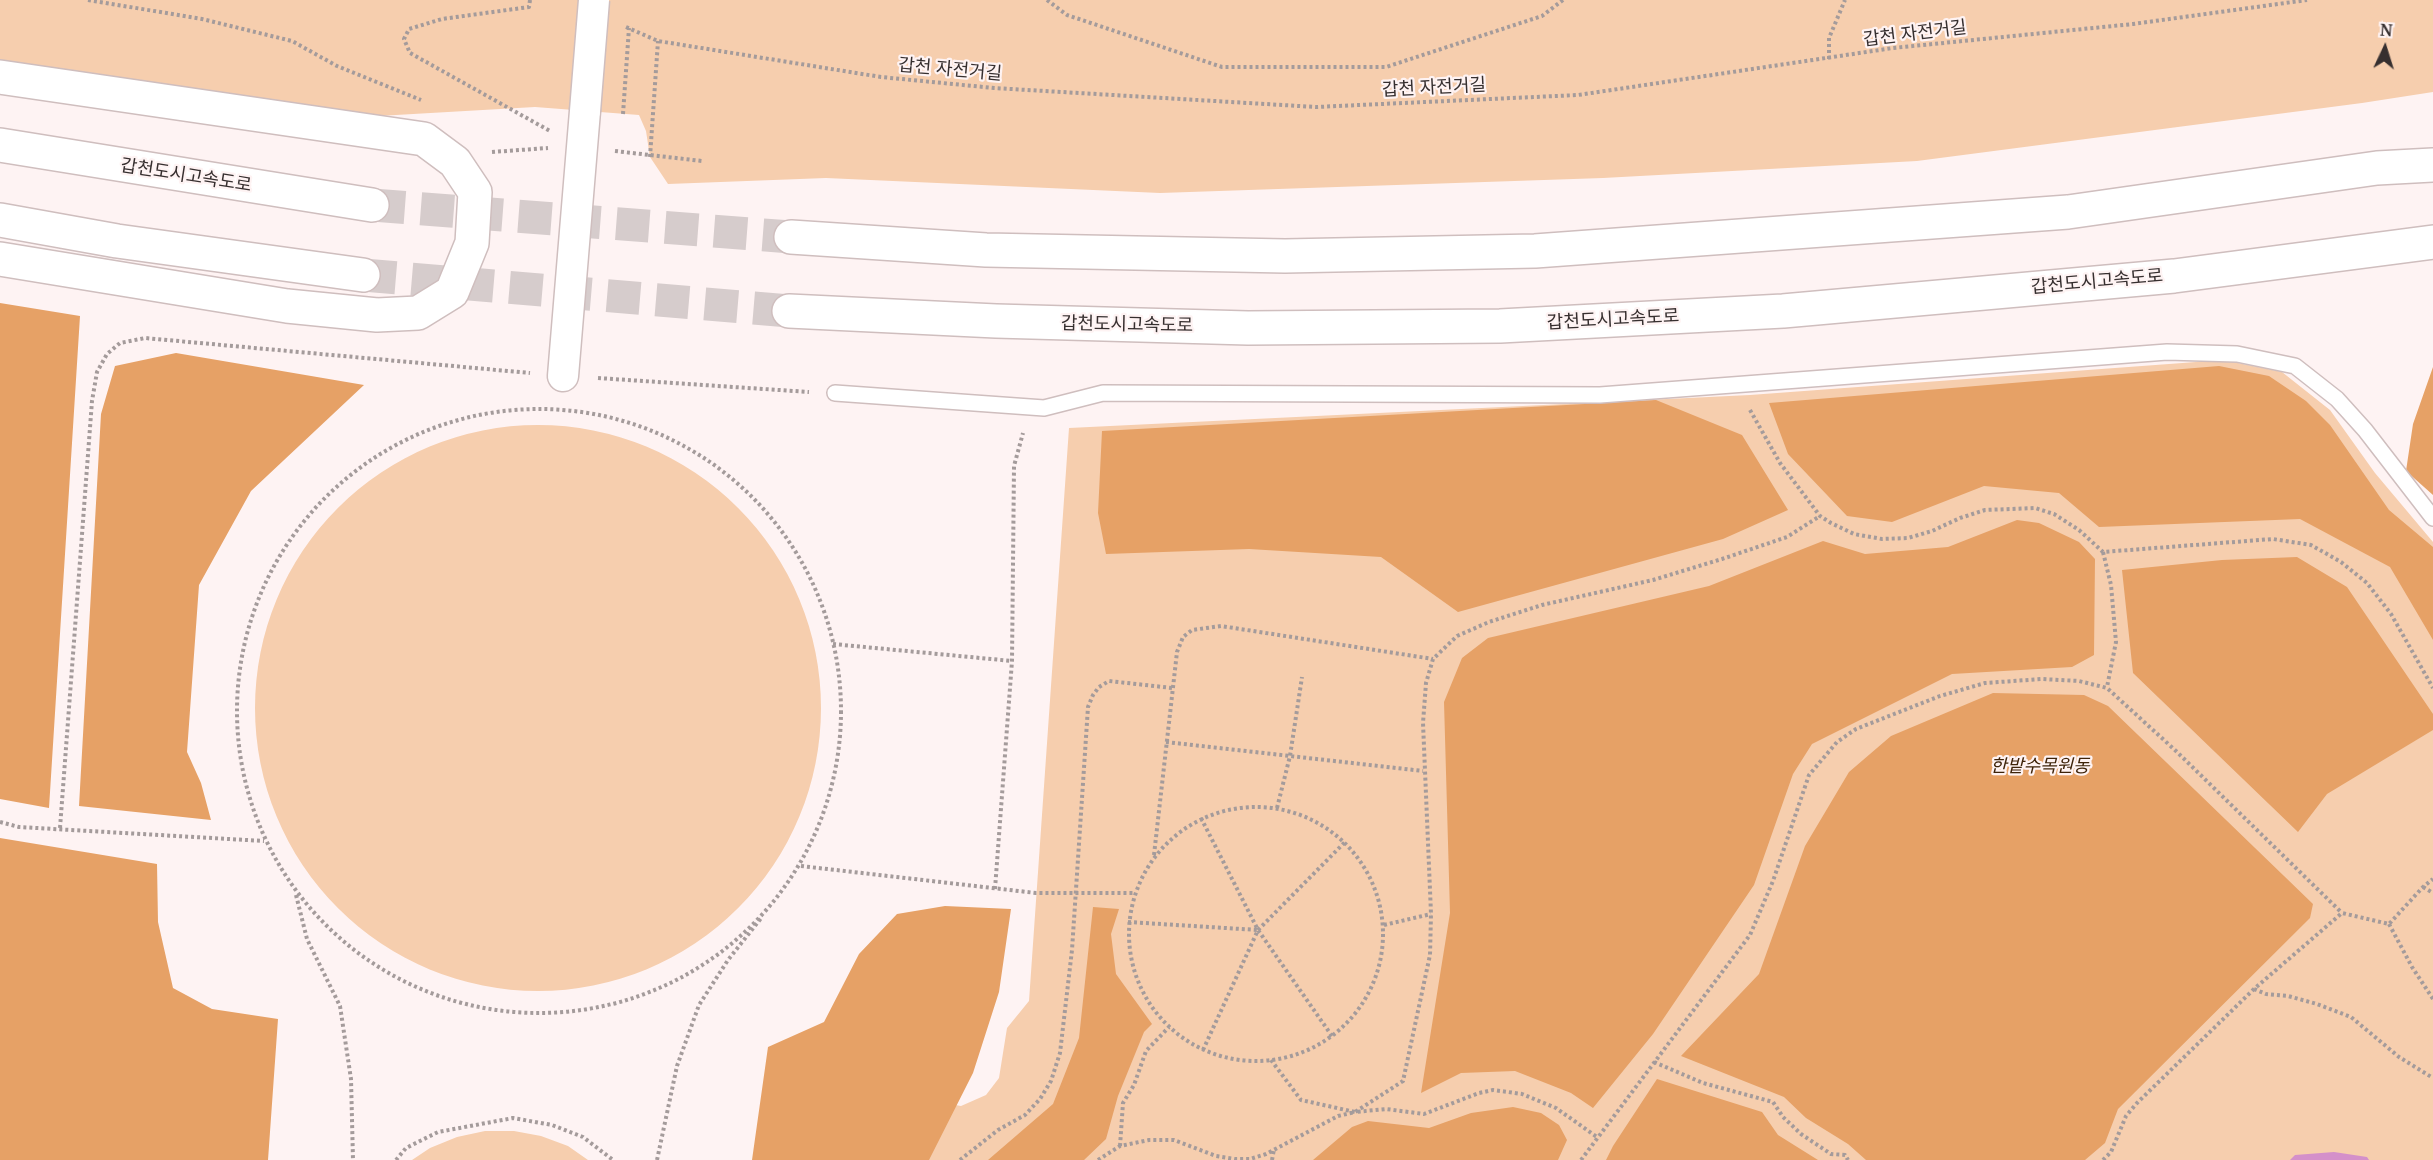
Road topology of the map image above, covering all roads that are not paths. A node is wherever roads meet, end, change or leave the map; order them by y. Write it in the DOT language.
graph roads {
  1 [pos="594,0"];
  2 [pos="0,77"];
  3 [pos="0,145"];
  4 [pos="2433,156"];
  5 [pos="2433,165"];
  6 [pos="2377,168"];
  7 [pos="372,205"];
  8 [pos="0,220"];
  9 [pos="791,237"];
  10 [pos="2433,245"];
  11 [pos="0,259"];
  12 [pos="363,275"];
  13 [pos="789,311"];
  14 [pos="563,376"];
  15 [pos="835,393"];
  16 [pos="2433,518"];
  1 -- 14 [label="street, bridge"];
  2 -- 11 [label="main road"];
  3 -- 7 [label="main road, 갑천도시고속도로"];
  4 -- 6 [label="main road"];
  5 -- 6 [label="main road"];
  6 -- 9 [label="main road"];
  8 -- 12 [label="main road"];
  10 -- 13 [label="main road, 갑천도시고속도로"];
  15 -- 16 [label="lane"];
}
